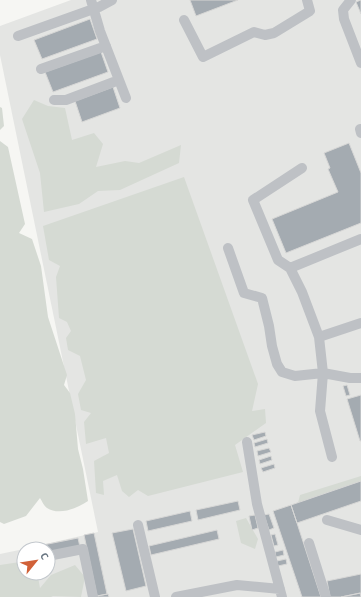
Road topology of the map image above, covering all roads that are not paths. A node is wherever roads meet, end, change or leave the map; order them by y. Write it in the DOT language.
graph roads {
  1 [pos="112,0"];
  2 [pos="307,0"];
  3 [pos="351,0"];
  4 [pos="92,5"];
  5 [pos="184,20"];
  6 [pos="18,36"];
  7 [pos="106,46"];
  8 [pos="359,52"];
  9 [pos="361,63"];
  10 [pos="41,69"];
  11 [pos="119,80"];
  12 [pos="126,98"];
  13 [pos="54,100"];
  14 [pos="302,168"];
  15 [pos="361,238"];
  16 [pos="228,248"];
  17 [pos="290,268"];
  18 [pos="361,323"];
  19 [pos="319,337"];
  20 [pos="323,373"];
  21 [pos="361,378"];
  22 [pos="246,442"];
  23 [pos="332,457"];
  24 [pos="328,520"];
  25 [pos="138,525"];
  26 [pos="361,530"];
  27 [pos="309,543"];
  28 [pos="56,554"];
  29 [pos="281,593"];
  30 [pos="93,597"];
  31 [pos="155,597"];
  32 [pos="176,597"];
  33 [pos="326,597"];
  1 -- 4 [label="street"];
  2 -- 5 [label="street"];
  3 -- 8 [label="street"];
  4 -- 6 [label="street"];
  4 -- 7 [label="street"];
  7 -- 10 [label="street"];
  7 -- 11 [label="street"];
  8 -- 9 [label="street"];
  11 -- 12 [label="street"];
  11 -- 13 [label="street"];
  14 -- 17 [label="street"];
  15 -- 17 [label="street"];
  16 -- 20 [label="street"];
  17 -- 19 [label="street"];
  18 -- 19 [label="street"];
  19 -- 20 [label="street"];
  20 -- 21 [label="street"];
  20 -- 23 [label="street"];
  22 -- 29 [label="street"];
  24 -- 26 [label="street"];
  25 -- 31 [label="street"];
  27 -- 33 [label="street"];
  28 -- 30 [label="street"];
  29 -- 32 [label="street"];
}
